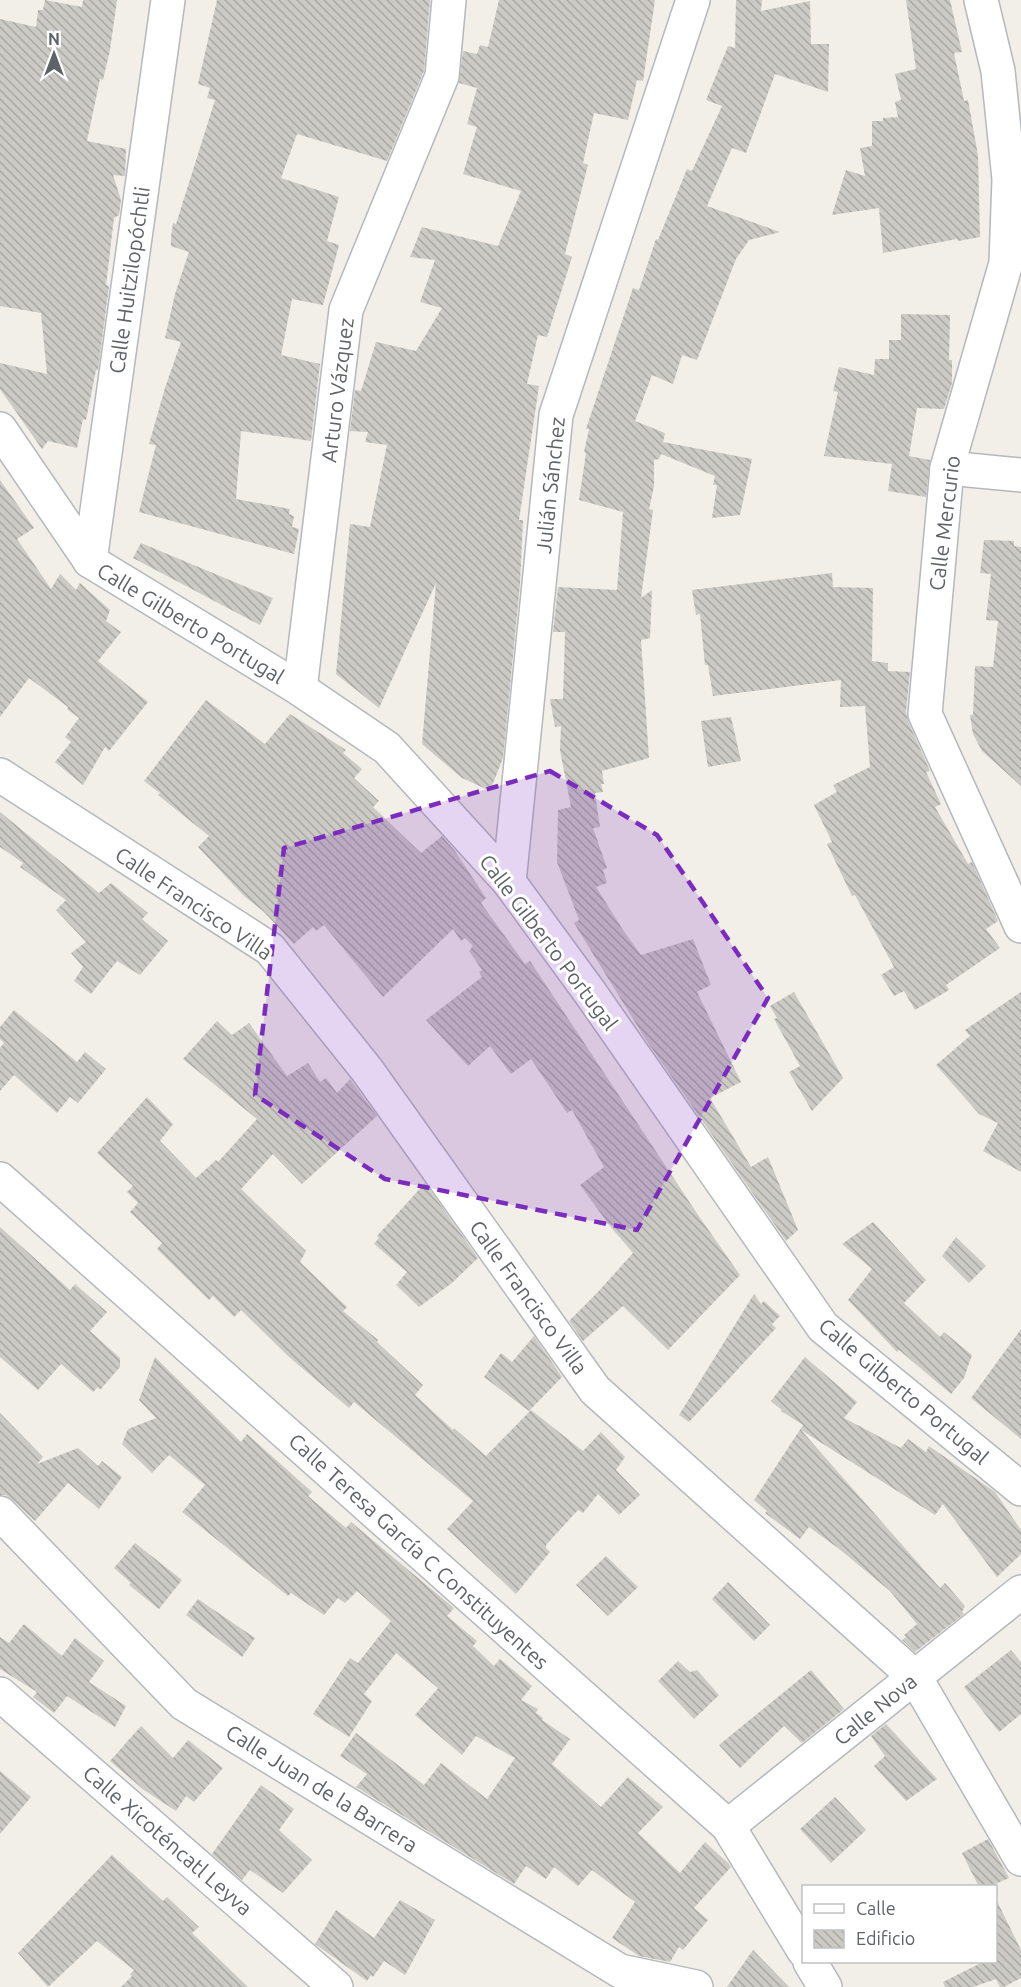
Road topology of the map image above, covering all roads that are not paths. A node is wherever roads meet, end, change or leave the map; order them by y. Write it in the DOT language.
graph roads {
  1 [pos="168,0"];
  2 [pos="449,0"];
  3 [pos="693,0"];
  4 [pos="981,0"];
  5 [pos="1010,67"];
  6 [pos="1013,262"];
  7 [pos="0,429"];
  8 [pos="947,468"];
  9 [pos="1021,475"];
  10 [pos="90,561"];
  11 [pos="300,689"];
  12 [pos="0,775"];
  13 [pos="509,882"];
  14 [pos="1021,926"];
  15 [pos="0,1179"];
  16 [pos="1021,1488"];
  17 [pos="0,1513"];
  18 [pos="1021,1592"];
  19 [pos="915,1677"];
  20 [pos="0,1694"];
  21 [pos="728,1826"];
  22 [pos="1021,1860"];
  23 [pos="802,1948"];
  24 [pos="811,1963"];
  25 [pos="336,1987"];
  26 [pos="696,1987"];
  27 [pos="825,1987"];
  1 -- 10 [label="street, Calle Huitzilopóchtli"];
  2 -- 11 [label="street, Arturo Vázquez"];
  3 -- 13 [label="street, Julián Sánchez"];
  4 -- 5 [label="street, Calle Mercurio"];
  5 -- 6 [label="street, Calle Mercurio"];
  6 -- 8 [label="street, Calle Mercurio"];
  7 -- 10 [label="street, Calle Gilberto Portugal"];
  8 -- 9 [label="street"];
  8 -- 14 [label="street, Calle Mercurio"];
  10 -- 11 [label="street, Calle Gilberto Portugal"];
  11 -- 13 [label="street, Calle Gilberto Portugal"];
  12 -- 19 [label="street, Calle Francisco Villa"];
  13 -- 16 [label="street, Calle Gilberto Portugal"];
  15 -- 21 [label="street, Calle Teresa García C Constituyentes"];
  17 -- 26 [label="street, Calle Juan de la Barrera"];
  18 -- 19 [label="street, Calle Nova"];
  19 -- 21 [label="street, Calle Nova"];
  19 -- 22 [label="street, Calle Francisco Villa"];
  20 -- 25 [label="street, Calle Xicoténcatl Leyva"];
  21 -- 23 [label="street, Calle Teresa García C Constituyentes"];
  24 -- 27 [label="street"];
}
